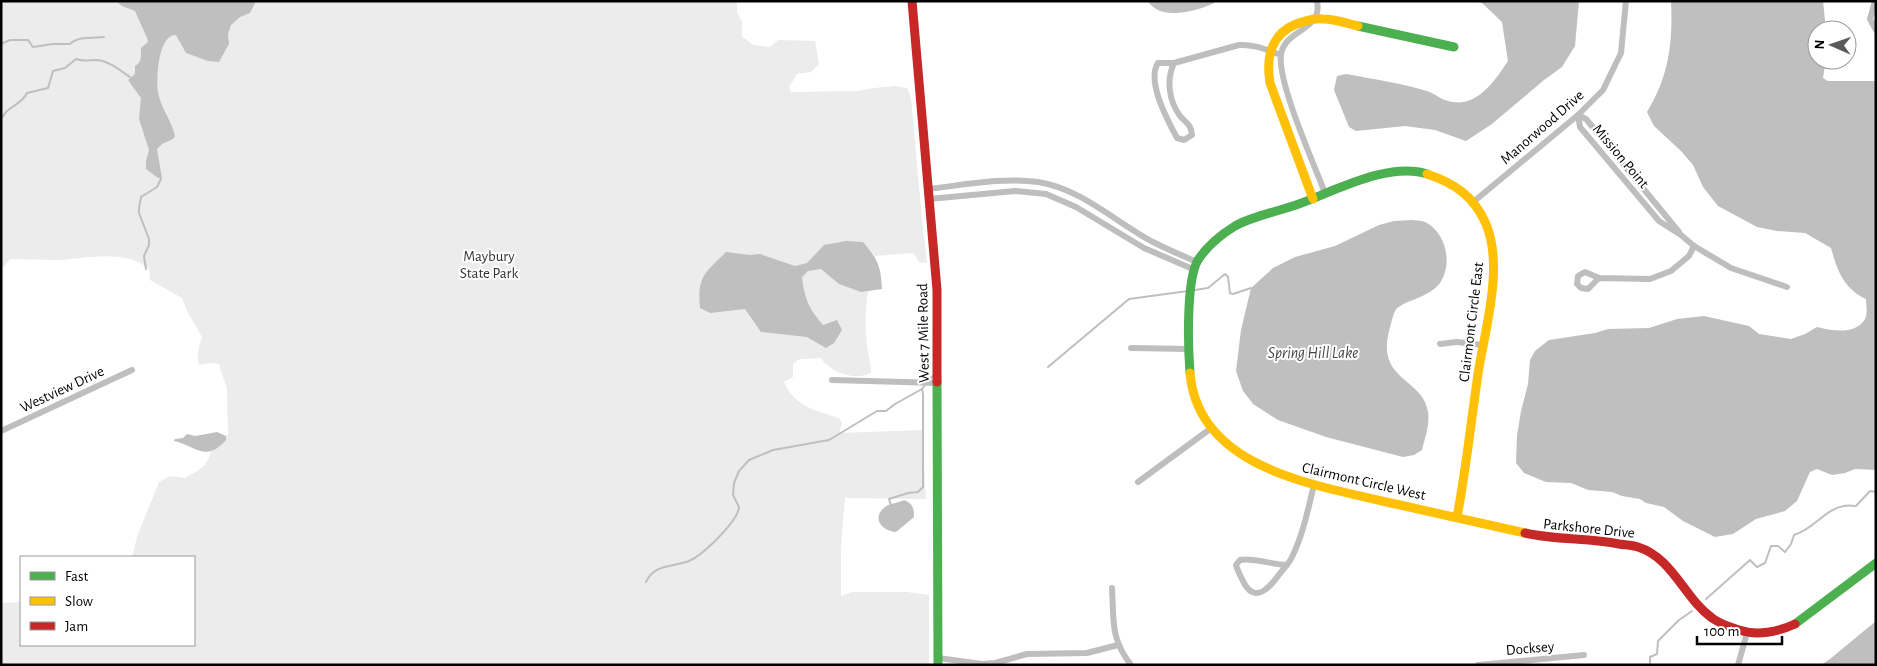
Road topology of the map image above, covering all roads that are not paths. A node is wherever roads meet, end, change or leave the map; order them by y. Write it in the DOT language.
graph roads {
  1 [pos="912,1"];
  2 [pos="1317,1"];
  3 [pos="1626,1"];
  4 [pos="1876,1"];
  5 [pos="1316,19"];
  6 [pos="1876,30"];
  7 [pos="1454,48"];
  8 [pos="1269,50"];
  9 [pos="1281,55"];
  10 [pos="1174,63"];
  11 [pos="1291,103"];
  12 [pos="1280,108"];
  13 [pos="1578,115"];
  14 [pos="1304,137"];
  15 [pos="1292,141"];
  16 [pos="999,182"];
  17 [pos="928,189"];
  18 [pos="1064,189"];
  19 [pos="1000,192"];
  20 [pos="1325,193"];
  21 [pos="929,199"];
  22 [pos="1060,199"];
  23 [pos="1313,199"];
  24 [pos="1472,203"];
  25 [pos="1128,227"];
  26 [pos="1124,235"];
  27 [pos="1694,246"];
  28 [pos="1196,266"];
  29 [pos="1600,278"];
  30 [pos="1787,287"];
  31 [pos="1440,344"];
  32 [pos="1482,345"];
  33 [pos="1131,348"];
  34 [pos="1189,349"];
  35 [pos="132,370"];
  36 [pos="832,380"];
  37 [pos="938,383"];
  38 [pos="1210,429"];
  39 [pos="1,431"];
  40 [pos="1138,482"];
  41 [pos="1314,485"];
  42 [pos="1457,517"];
  43 [pos="1876,563"];
  44 [pos="1287,565"];
  45 [pos="1112,588"];
  46 [pos="1747,633"];
  47 [pos="1118,645"];
  48 [pos="1584,655"];
  49 [pos="938,661"];
  50 [pos="974,664"];
  51 [pos="1131,665"];
  52 [pos="1478,665"];
  53 [pos="1738,665"];
  1 -- 17 [label="street, West 7 Mile Road"];
  2 -- 5 [label="street"];
  3 -- 13 [label="street, Manorwood Drive"];
  4 -- 6 [label="street"];
  5 -- 7 [label="street"];
  5 -- 8 [label="street"];
  5 -- 9 [label="street"];
  8 -- 9 [label="street"];
  8 -- 10 [label="street"];
  8 -- 12 [label="street"];
  9 -- 11 [label="street"];
  10 -- 10 [label="street"];
  11 -- 12 [label="street"];
  11 -- 14 [label="street"];
  12 -- 15 [label="street"];
  13 -- 24 [label="street, Manorwood Drive"];
  13 -- 27 [label="street, Mission Point"];
  14 -- 15 [label="street"];
  14 -- 20 [label="street"];
  15 -- 23 [label="street"];
  16 -- 17 [label="street"];
  16 -- 18 [label="street"];
  16 -- 19 [label="street"];
  17 -- 21 [label="street, West 7 Mile Road"];
  18 -- 22 [label="street"];
  18 -- 25 [label="street"];
  19 -- 21 [label="street"];
  19 -- 22 [label="street"];
  20 -- 23 [label="street, Clairmont Circle East"];
  20 -- 24 [label="street, Clairmont Circle East"];
  21 -- 37 [label="street, West 7 Mile Road"];
  22 -- 26 [label="street"];
  23 -- 28 [label="street, Clairmont Circle East"];
  24 -- 32 [label="street, Clairmont Circle East"];
  25 -- 26 [label="street"];
  25 -- 28 [label="street"];
  26 -- 28 [label="street"];
  27 -- 29 [label="street"];
  27 -- 30 [label="street, Mission Point"];
  28 -- 34 [label="street, Clairmont Circle West"];
  31 -- 32 [label="street"];
  32 -- 42 [label="street, Clairmont Circle East"];
  33 -- 34 [label="street"];
  34 -- 38 [label="street, Clairmont Circle West"];
  35 -- 39 [label="street, Westview Drive"];
  36 -- 37 [label="street"];
  37 -- 49 [label="street, West 7 Mile Road"];
  38 -- 40 [label="street"];
  38 -- 41 [label="street, Clairmont Circle West"];
  41 -- 42 [label="street, Clairmont Circle West"];
  41 -- 44 [label="street"];
  42 -- 46 [label="street, Parkshore Drive"];
  43 -- 46 [label="street, Parkshore Drive"];
  44 -- 44 [label="street"];
  45 -- 47 [label="street"];
  46 -- 53 [label="street"];
  47 -- 50 [label="street"];
  47 -- 51 [label="street"];
  48 -- 52 [label="street, Docksey"];
  49 -- 50 [label="street"];
}
